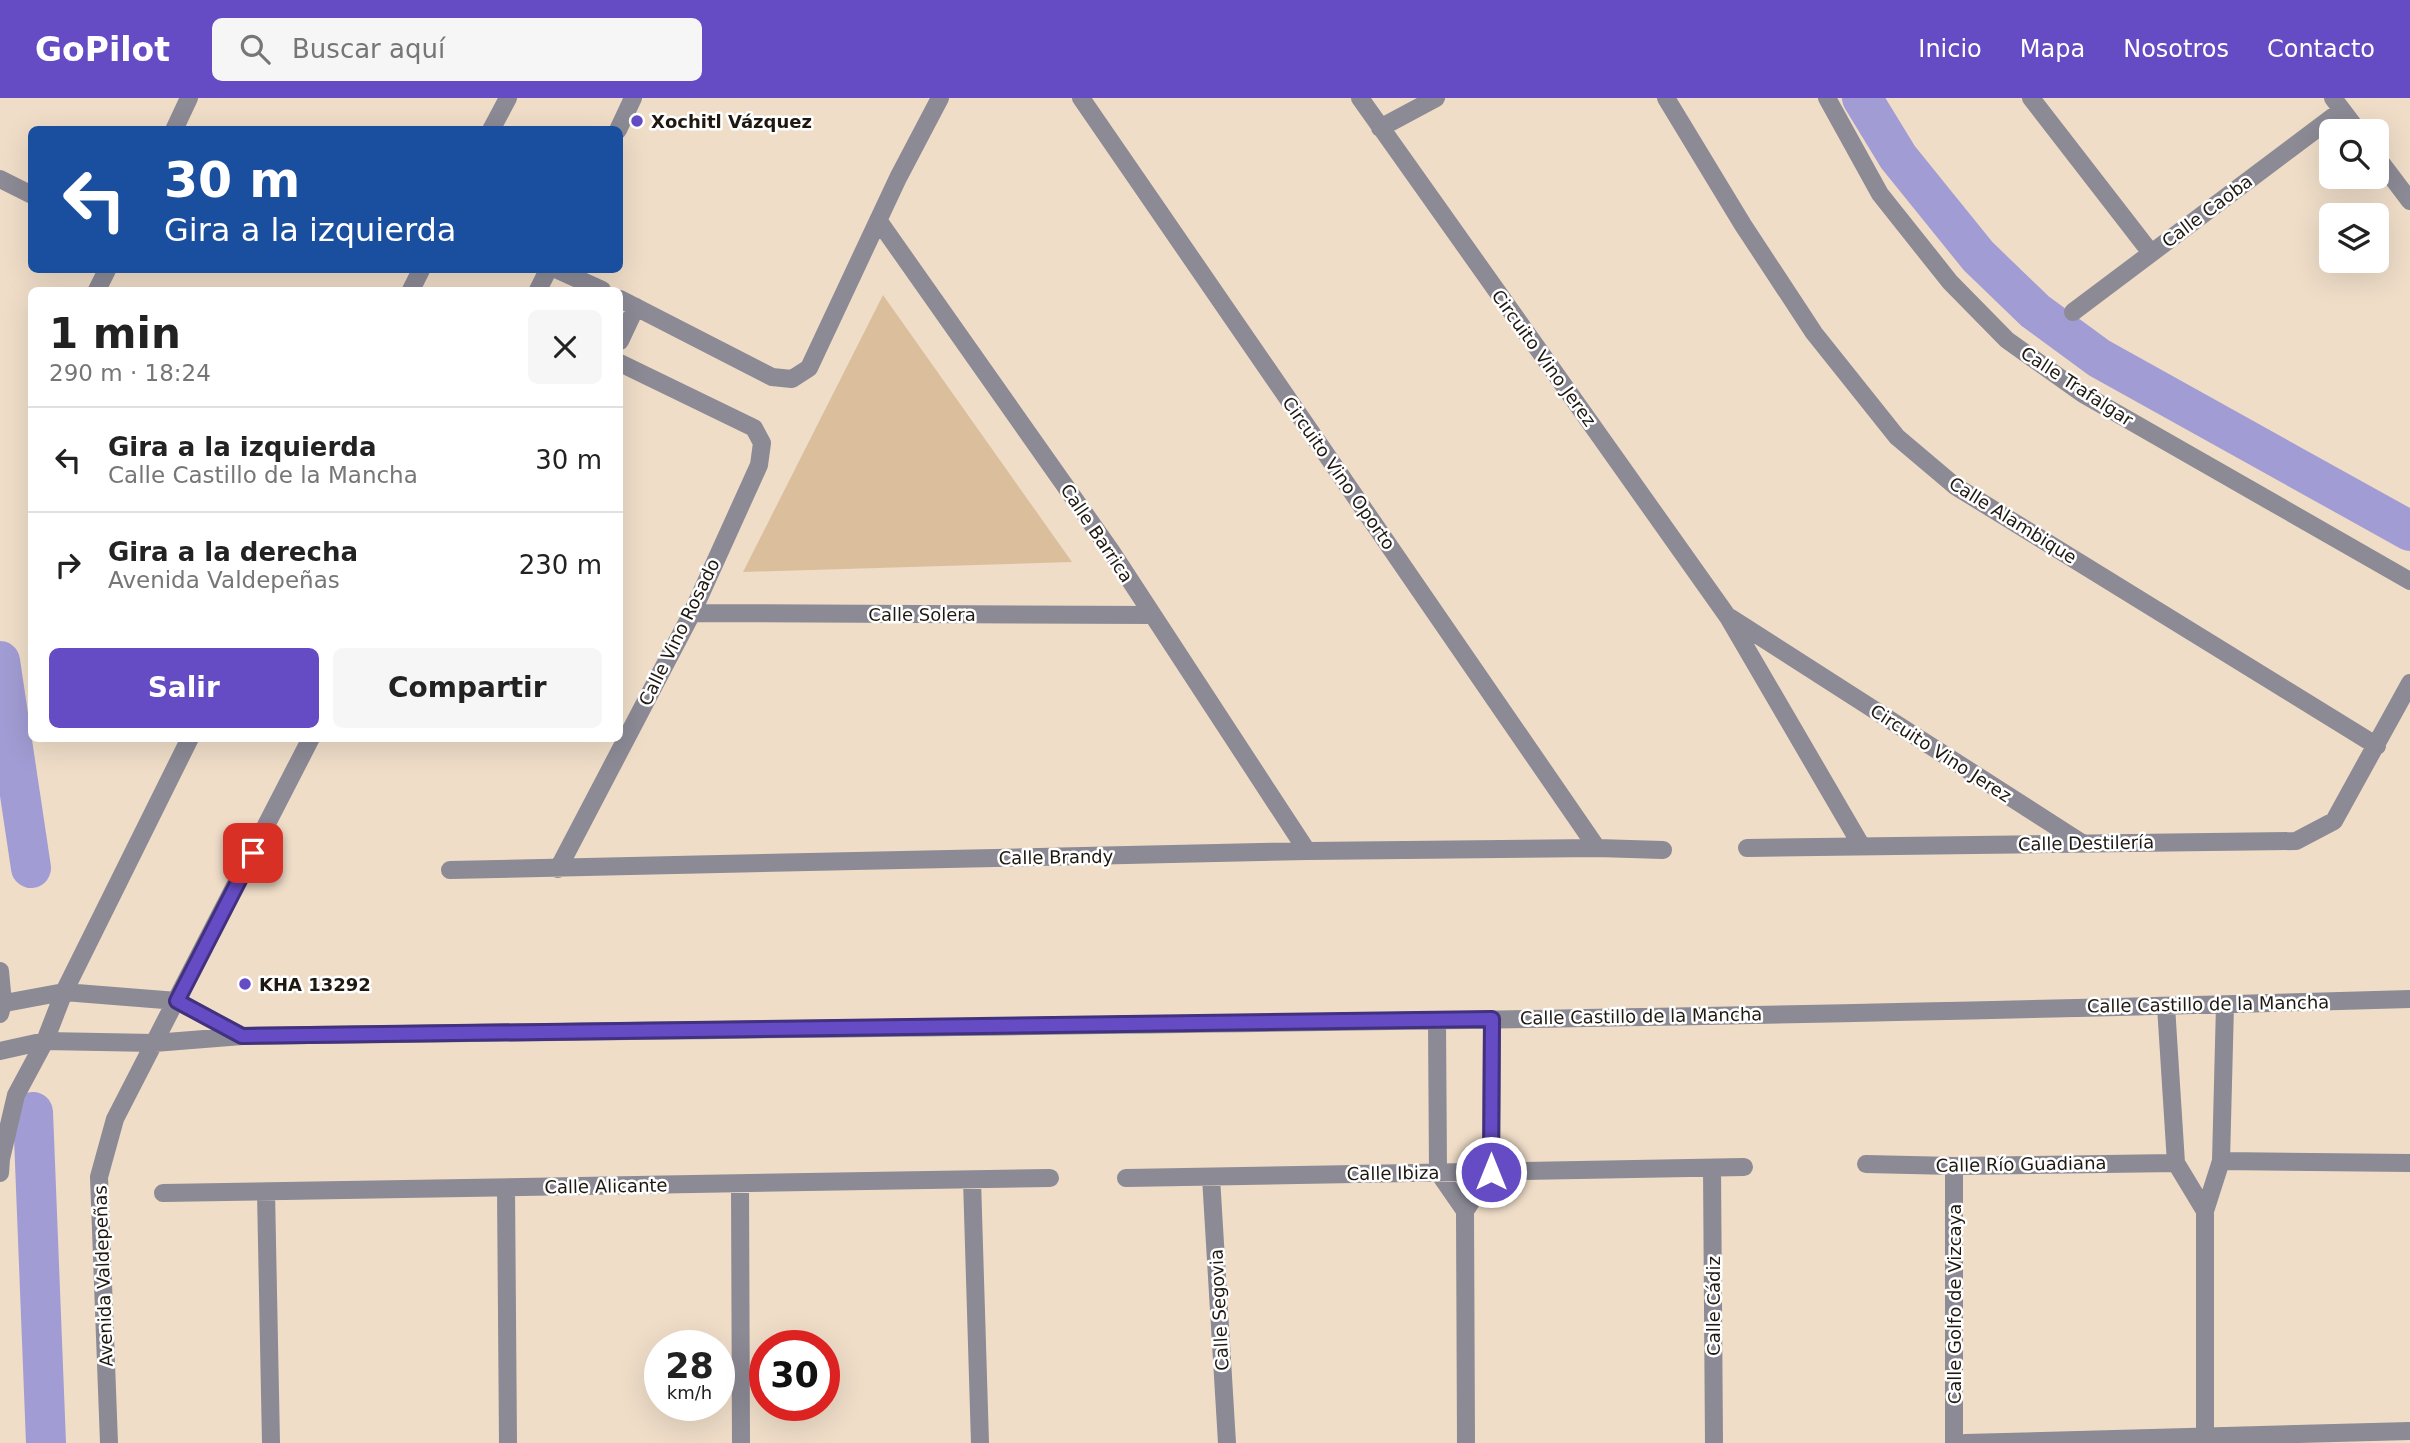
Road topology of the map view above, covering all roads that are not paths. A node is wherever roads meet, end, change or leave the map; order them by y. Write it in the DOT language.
graph roads {
  1 [pos="189,98"];
  2 [pos="508,98"];
  3 [pos="633,98"];
  4 [pos="940,98"];
  5 [pos="1081,98"];
  6 [pos="1360,98"];
  7 [pos="1436,98"];
  8 [pos="1666,98"];
  9 [pos="1827,98"];
  10 [pos="2031,98"];
  11 [pos="2337,104"];
  12 [pos="2349,119"];
  13 [pos="176,126"];
  14 [pos="493,126"];
  15 [pos="620,126"];
  16 [pos="1380,128"];
  17 [pos="2389,173"];
  18 [pos="0,179"];
  19 [pos="28,193"];
  20 [pos="2410,201"];
  21 [pos="878,220"];
  22 [pos="2151,253"];
  23 [pos="564,273"];
  24 [pos="595,287"];
  25 [pos="623,300"];
  26 [pos="636,307"];
  27 [pos="2073,312"];
  28 [pos="623,335"];
  29 [pos="623,364"];
  30 [pos="2410,581"];
  31 [pos="692,613"];
  32 [pos="1152,615"];
  33 [pos="1728,617"];
  34 [pos="2410,683"];
  35 [pos="188,742"];
  36 [pos="309,742"];
  37 [pos="2377,746"];
  38 [pos="2083,844"];
  39 [pos="1861,845"];
  40 [pos="1597,848"];
  41 [pos="1747,848"];
  42 [pos="1663,850"];
  43 [pos="1307,852"];
  44 [pos="558,869"];
  45 [pos="450,870"];
  46 [pos="0,971"];
  47 [pos="64,992"];
  48 [pos="2410,999"];
  49 [pos="177,1001"];
  50 [pos="2225,1004"];
  51 [pos="2166,1006"];
  52 [pos="1,1007"];
  53 [pos="1492,1019"];
  54 [pos="1437,1020"];
  55 [pos="242,1036"];
  56 [pos="45,1041"];
  57 [pos="155,1043"];
  58 [pos="0,1051"];
  59 [pos="2221,1161"];
  60 [pos="2176,1163"];
  61 [pos="2410,1163"];
  62 [pos="1866,1164"];
  63 [pos="1954,1166"];
  64 [pos="1744,1167"];
  65 [pos="1712,1168"];
  66 [pos="1438,1172"];
  67 [pos="1491,1172"];
  68 [pos="0,1173"];
  69 [pos="1211,1177"];
  70 [pos="1050,1178"];
  71 [pos="1126,1178"];
  72 [pos="972,1180"];
  73 [pos="740,1184"];
  74 [pos="506,1188"];
  75 [pos="266,1192"];
  76 [pos="163,1193"];
  77 [pos="1465,1211"];
  78 [pos="2205,1211"];
  79 [pos="2410,1431"];
  80 [pos="2205,1437"];
  81 [pos="108,1443"];
  82 [pos="271,1443"];
  83 [pos="508,1443"];
  84 [pos="741,1443"];
  85 [pos="980,1443"];
  86 [pos="1227,1443"];
  87 [pos="1466,1443"];
  88 [pos="1714,1443"];
  89 [pos="1954,1443"];
  90 [pos="1965,1443"];
  1 -- 13 [label="street"];
  2 -- 14 [label="street"];
  3 -- 15 [label="street"];
  4 -- 21 [label="street"];
  5 -- 40 [label="street, Circuito Vino Oporto"];
  6 -- 16 [label="street, Circuito Vino Jerez"];
  7 -- 16 [label="street"];
  8 -- 37 [label="street, Calle Alambique"];
  9 -- 30 [label="street, Calle Trafalgar"];
  10 -- 22 [label="street"];
  11 -- 12 [label="street"];
  11 -- 22 [label="street, Calle Caoba"];
  16 -- 33 [label="street, Circuito Vino Jerez"];
  17 -- 20 [label="street"];
  18 -- 19 [label="street"];
  21 -- 26 [label="street"];
  21 -- 32 [label="street, Calle Barrica"];
  22 -- 27 [label="street, Calle Caoba"];
  23 -- 24 [label="street"];
  25 -- 26 [label="street"];
  26 -- 28 [label="street"];
  29 -- 31 [label="street, Calle Vino Rosado"];
  31 -- 32 [label="street, Calle Solera"];
  31 -- 44 [label="street, Calle Vino Rosado"];
  32 -- 43 [label="street, Calle Barrica"];
  33 -- 38 [label="street, Circuito Vino Jerez"];
  33 -- 39 [label="street, Circuito Vino Jerez"];
  34 -- 37 [label="street, Calle Destilería"];
  35 -- 47 [label="street"];
  36 -- 49 [label="street, Avenida Valdepeñas"];
  37 -- 38 [label="street, Calle Destilería"];
  38 -- 39 [label="street, Calle Destilería"];
  39 -- 41 [label="street, Calle Destilería"];
  40 -- 42 [label="street, Calle Brandy"];
  40 -- 43 [label="street, Calle Brandy"];
  43 -- 44 [label="street, Calle Brandy"];
  44 -- 45 [label="street, Calle Brandy"];
  46 -- 52 [label="street"];
  47 -- 49 [label="street"];
  47 -- 52 [label="street"];
  47 -- 56 [label="street"];
  48 -- 50 [label="street, Calle Castillo de la Mancha"];
  49 -- 55 [label="street, Calle Castillo de la Mancha"];
  49 -- 57 [label="street, Avenida Valdepeñas"];
  50 -- 51 [label="street, Calle Castillo de la Mancha"];
  50 -- 59 [label="street"];
  51 -- 53 [label="street, Calle Castillo de la Mancha"];
  51 -- 60 [label="street"];
  53 -- 54 [label="street, Calle Castillo de la Mancha"];
  53 -- 67 [label="street"];
  54 -- 55 [label="street, Calle Castillo de la Mancha"];
  54 -- 66 [label="street"];
  55 -- 57 [label="street, Calle Castillo de la Mancha"];
  56 -- 57 [label="street, Calle Castillo de la Mancha"];
  56 -- 58 [label="street, Calle Castillo de la Mancha"];
  56 -- 68 [label="street"];
  57 -- 81 [label="street, Avenida Valdepeñas"];
  59 -- 61 [label="street"];
  59 -- 78 [label="street"];
  60 -- 63 [label="street, Calle Río Guadiana"];
  60 -- 78 [label="street"];
  62 -- 63 [label="street, Calle Río Guadiana"];
  63 -- 89 [label="street, Calle Golfo de Vizcaya"];
  64 -- 65 [label="street, Calle Ibiza"];
  65 -- 67 [label="street, Calle Ibiza"];
  65 -- 88 [label="street, Calle Cádiz"];
  66 -- 67 [label="street, Calle Ibiza"];
  66 -- 69 [label="street, Calle Ibiza"];
  66 -- 77 [label="street"];
  67 -- 77 [label="street"];
  69 -- 71 [label="street, Calle Ibiza"];
  69 -- 86 [label="street, Calle Segovia"];
  70 -- 72 [label="street, Calle Alicante"];
  72 -- 73 [label="street, Calle Alicante"];
  72 -- 85 [label="street"];
  73 -- 74 [label="street, Calle Alicante"];
  73 -- 84 [label="street"];
  74 -- 75 [label="street, Calle Alicante"];
  74 -- 83 [label="street"];
  75 -- 76 [label="street, Calle Alicante"];
  75 -- 82 [label="street"];
  77 -- 87 [label="street"];
  78 -- 80 [label="street"];
  79 -- 80 [label="street"];
  80 -- 90 [label="street"];
}
